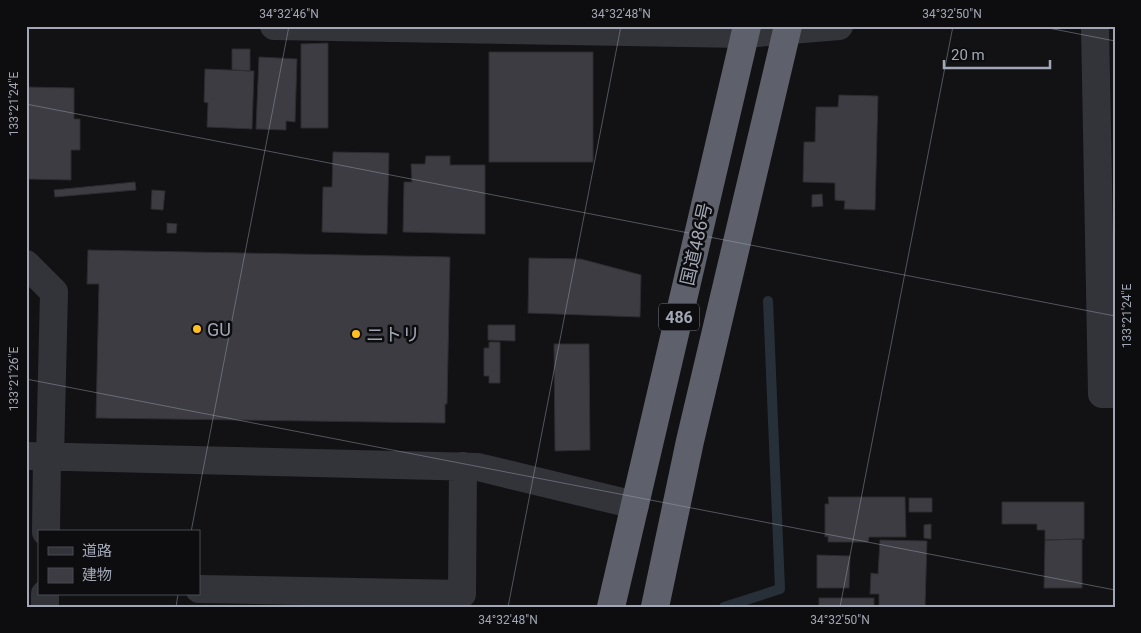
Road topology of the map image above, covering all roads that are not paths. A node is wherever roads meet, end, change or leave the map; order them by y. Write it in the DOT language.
graph roads {
  1 [pos="274,26"];
  2 [pos="839,26"];
  3 [pos="1095,26"];
  4 [pos="788,29"];
  5 [pos="746,30"];
  6 [pos="26,264"];
  7 [pos="1115,394"];
  8 [pos="41,456"];
  9 [pos="463,466"];
  10 [pos="635,504"];
  11 [pos="46,530"];
  12 [pos="200,589"];
  13 [pos="611,607"];
  14 [pos="655,607"];
  1 -- 5 [label="street"];
  2 -- 4 [label="street"];
  3 -- 7 [label="street"];
  4 -- 5 [label="street"];
  4 -- 14 [label="highway, 486"];
  5 -- 10 [label="highway, 国道486号 / 486"];
  6 -- 8 [label="street"];
  8 -- 9 [label="street"];
  8 -- 11 [label="street"];
  9 -- 10 [label="street"];
  9 -- 12 [label="street"];
  10 -- 13 [label="highway, 国道486号 / 486"];
}
